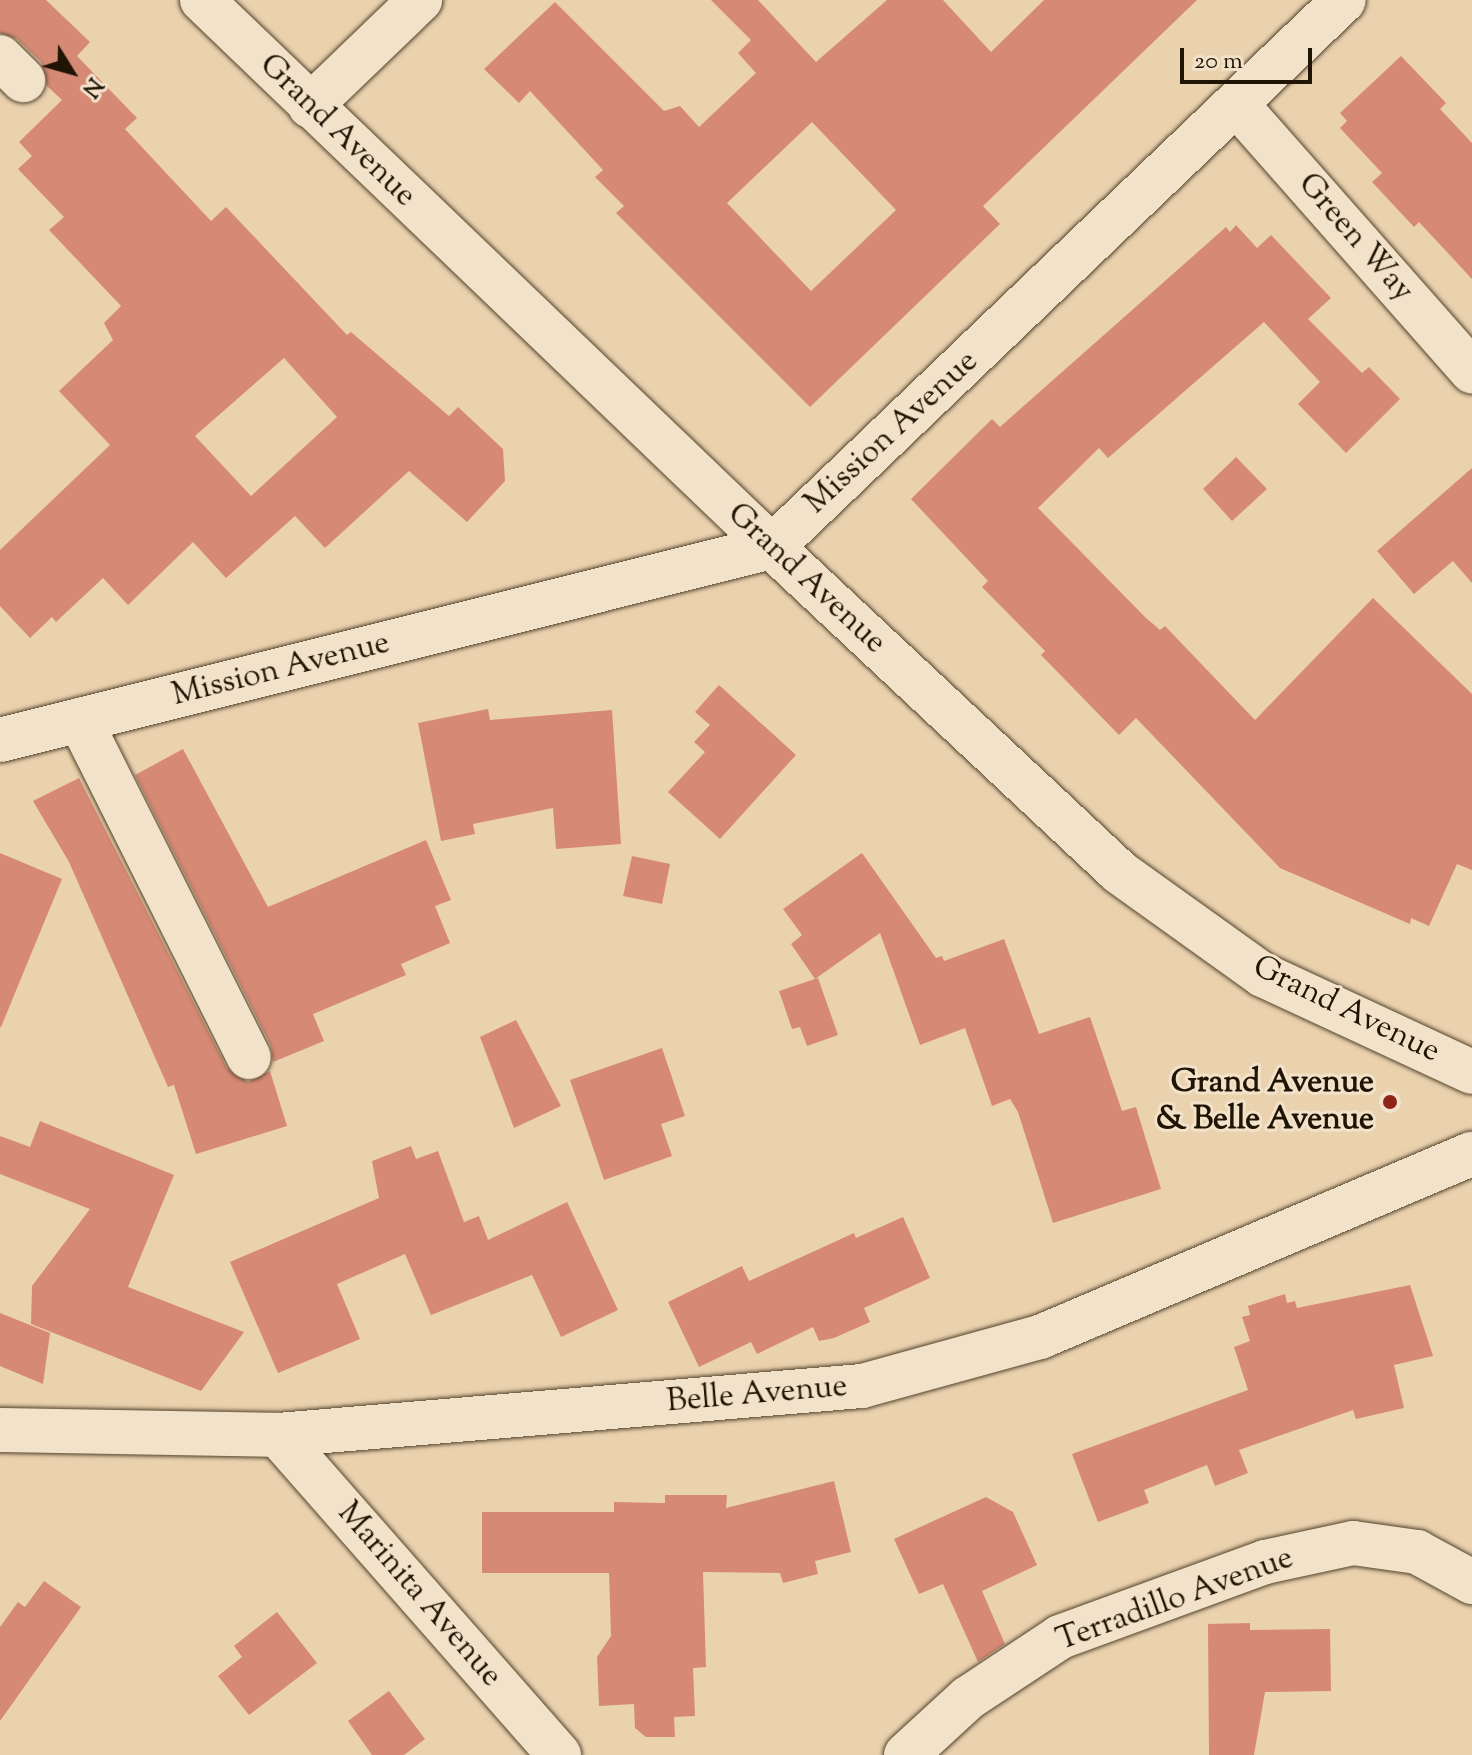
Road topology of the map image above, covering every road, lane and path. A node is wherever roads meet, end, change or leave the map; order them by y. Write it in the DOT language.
graph roads {
  1 [pos="202,0"];
  2 [pos="420,0"];
  3 [pos="1344,0"];
  4 [pos="310,106"];
  5 [pos="1238,106"];
  6 [pos="1472,371"];
  7 [pos="772,547"];
  8 [pos="80,720"];
  9 [pos="0,740"];
  10 [pos="249,1057"];
  11 [pos="1472,1072"];
  12 [pos="1472,1154"];
  13 [pos="0,1430"];
  14 [pos="278,1435"];
  15 [pos="1472,1582"];
  16 [pos="559,1755"];
  17 [pos="906,1755"];
  1 -- 4 [label="street, Grand Avenue"];
  2 -- 4 [label="street"];
  3 -- 5 [label="street, Mission Avenue"];
  4 -- 7 [label="street, Grand Avenue"];
  5 -- 6 [label="street, Green Way"];
  5 -- 7 [label="street, Mission Avenue"];
  7 -- 8 [label="street, Mission Avenue"];
  7 -- 11 [label="street, Grand Avenue"];
  8 -- 9 [label="street, Mission Avenue"];
  8 -- 10 [label="street"];
  12 -- 14 [label="street, Belle Avenue"];
  13 -- 14 [label="street, Belle Avenue"];
  14 -- 16 [label="street, Marinita Avenue"];
  15 -- 17 [label="street, Terradillo Avenue"];
}
